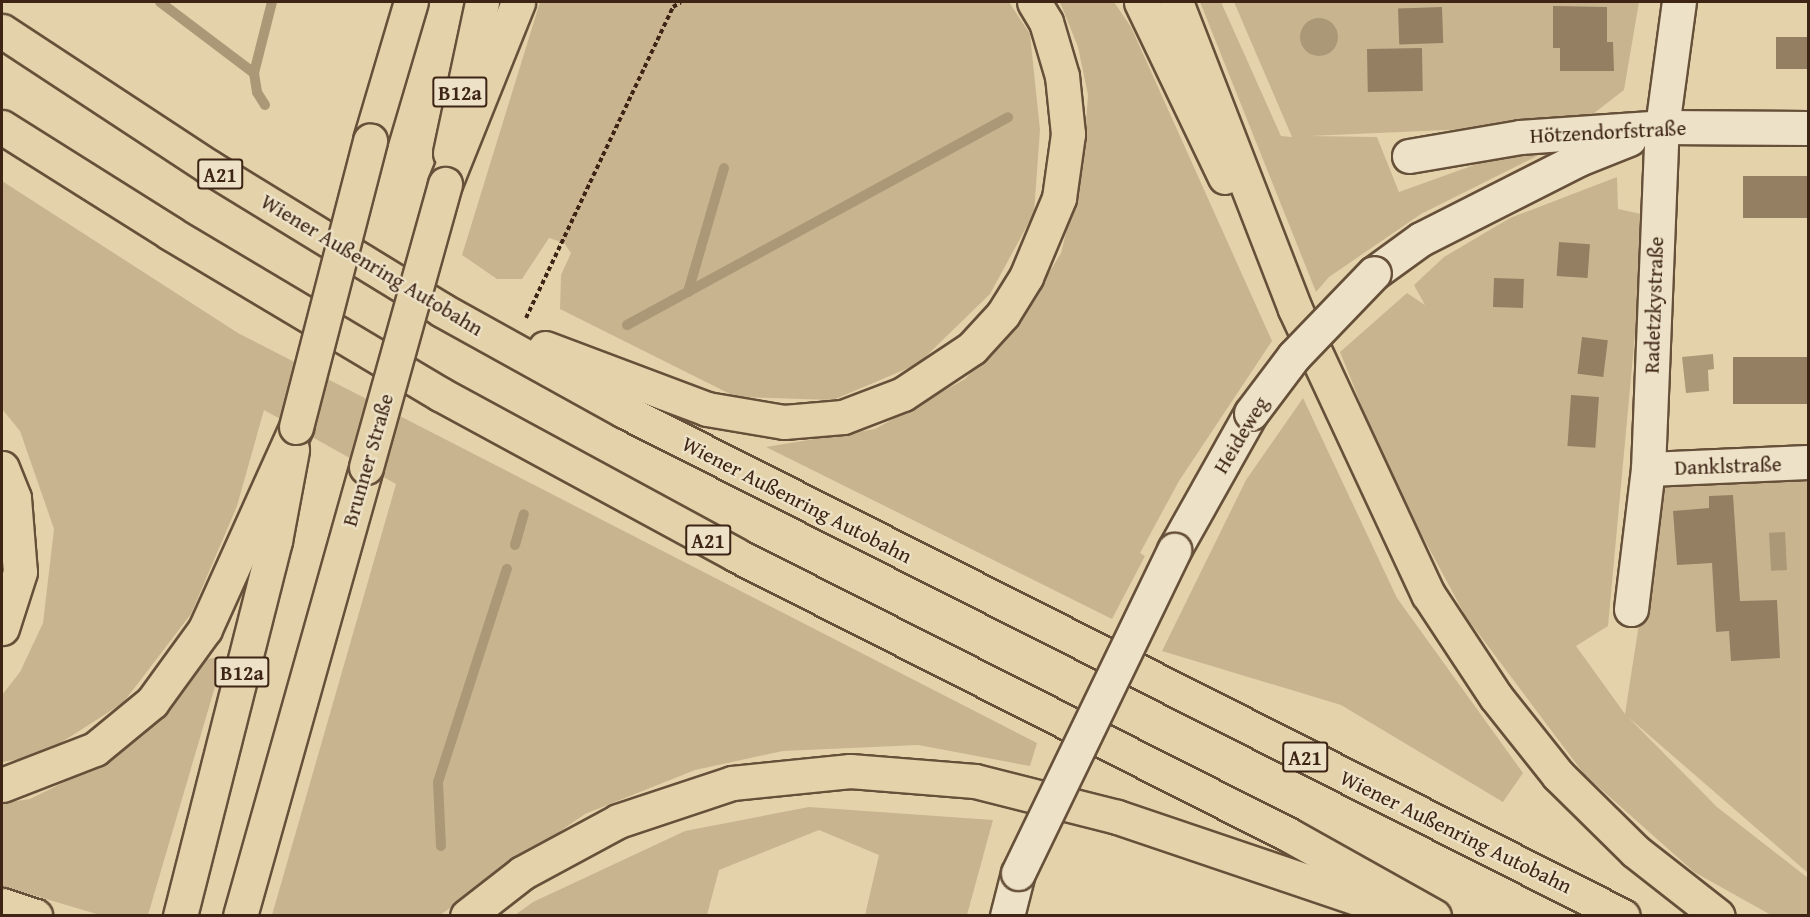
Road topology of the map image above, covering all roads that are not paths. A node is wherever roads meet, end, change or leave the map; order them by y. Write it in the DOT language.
graph roads {
  1 [pos="411,2"];
  2 [pos="482,2"];
  3 [pos="518,2"];
  4 [pos="1034,2"];
  5 [pos="1141,2"];
  6 [pos="1176,2"];
  7 [pos="1679,2"];
  8 [pos="2,31"];
  9 [pos="2,127"];
  10 [pos="1662,127"];
  11 [pos="1809,128"];
  12 [pos="1409,156"];
  13 [pos="445,184"];
  14 [pos="442,309"];
  15 [pos="1295,309"];
  16 [pos="296,427"];
  17 [pos="1809,462"];
  18 [pos="2,468"];
  19 [pos="1648,469"];
  20 [pos="1631,609"];
  21 [pos="2,628"];
  22 [pos="2,785"];
  23 [pos="2,905"];
  24 [pos="35,915"];
  25 [pos="180,915"];
  26 [pos="240,915"];
  27 [pos="467,915"];
  28 [pos="1006,915"];
  29 [pos="1407,915"];
  30 [pos="1434,915"];
  31 [pos="1623,915"];
  32 [pos="1718,915"];
  1 -- 16 [label="main road, B12a, bridge"];
  2 -- 13 [label="main road, Brunner Straße / B12a"];
  3 -- 13 [label="main road"];
  4 -- 14 [label="main road"];
  5 -- 15 [label="main road"];
  6 -- 15 [label="main road"];
  7 -- 10 [label="street, Radetzkystraße"];
  8 -- 14 [label="main road, Wiener Außenring Autobahn / A21"];
  9 -- 30 [label="main road, A21"];
  10 -- 11 [label="street, Hötzendorfstraße"];
  10 -- 12 [label="street, Hötzendorfstraße"];
  10 -- 19 [label="street, Radetzkystraße"];
  10 -- 28 [label="street, Heideweg, bridge"];
  13 -- 26 [label="main road, Brunner Straße / B12a, bridge"];
  14 -- 31 [label="main road, Wiener Außenring Autobahn / A21"];
  15 -- 32 [label="main road"];
  16 -- 22 [label="main road"];
  16 -- 25 [label="main road, B12a"];
  17 -- 19 [label="street, Danklstraße"];
  18 -- 21 [label="main road"];
  19 -- 20 [label="street, Radetzkystraße"];
  23 -- 24 [label="main road"];
  27 -- 29 [label="main road"];
}
